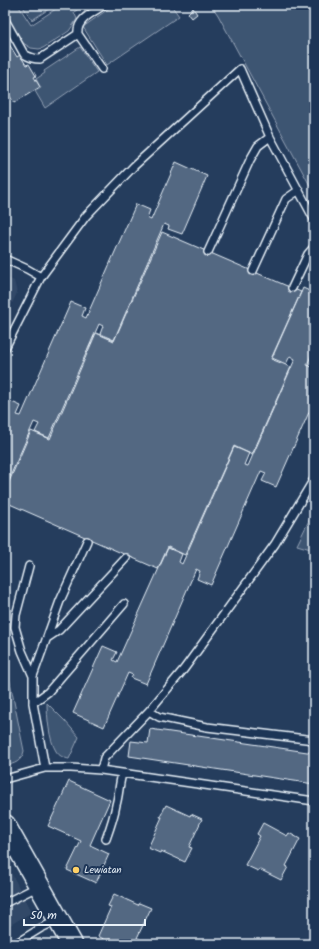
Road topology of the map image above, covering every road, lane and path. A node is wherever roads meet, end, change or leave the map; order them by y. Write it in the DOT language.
graph roads {
  1 [pos="104,5"];
  2 [pos="5,20"];
  3 [pos="78,34"];
  4 [pos="102,69"];
  5 [pos="270,137"];
  6 [pos="299,190"];
  7 [pos="314,219"];
  8 [pos="314,247"];
  9 [pos="208,252"];
  10 [pos="5,259"];
  11 [pos="253,271"];
  12 [pos="41,277"];
  13 [pos="292,288"];
  14 [pos="5,348"];
  15 [pos="314,479"];
  16 [pos="87,541"];
  17 [pos="126,558"];
  18 [pos="29,566"];
  19 [pos="124,604"];
  20 [pos="47,638"];
  21 [pos="33,676"];
  22 [pos="33,703"];
  23 [pos="149,711"];
  24 [pos="314,740"];
  25 [pos="45,768"];
  26 [pos="101,770"];
  27 [pos="122,774"];
  28 [pos="5,780"];
  29 [pos="314,800"];
  30 [pos="5,825"];
  31 [pos="106,839"];
  32 [pos="40,886"];
  33 [pos="5,903"];
  34 [pos="58,920"];
  35 [pos="15,944"];
  36 [pos="72,944"];
  1 -- 3 [label="lane"];
  2 -- 3 [label="lane"];
  3 -- 4 [label="lane"];
  5 -- 6 [label="lane"];
  5 -- 9 [label="lane"];
  5 -- 12 [label="lane"];
  6 -- 7 [label="lane"];
  6 -- 11 [label="lane"];
  8 -- 13 [label="lane"];
  10 -- 12 [label="lane"];
  12 -- 14 [label="lane"];
  15 -- 23 [label="lane"];
  16 -- 20 [label="lane"];
  17 -- 20 [label="lane"];
  18 -- 21 [label="lane"];
  19 -- 22 [label="lane"];
  20 -- 21 [label="lane"];
  21 -- 22 [label="lane"];
  22 -- 25 [label="lane"];
  23 -- 24 [label="lane"];
  23 -- 26 [label="lane"];
  25 -- 26 [label="lane"];
  25 -- 28 [label="lane"];
  26 -- 27 [label="lane"];
  27 -- 29 [label="lane"];
  27 -- 31 [label="lane"];
  30 -- 32 [label="street"];
  32 -- 33 [label="lane"];
  32 -- 34 [label="street"];
  34 -- 35 [label="lane"];
  34 -- 36 [label="street"];
}
